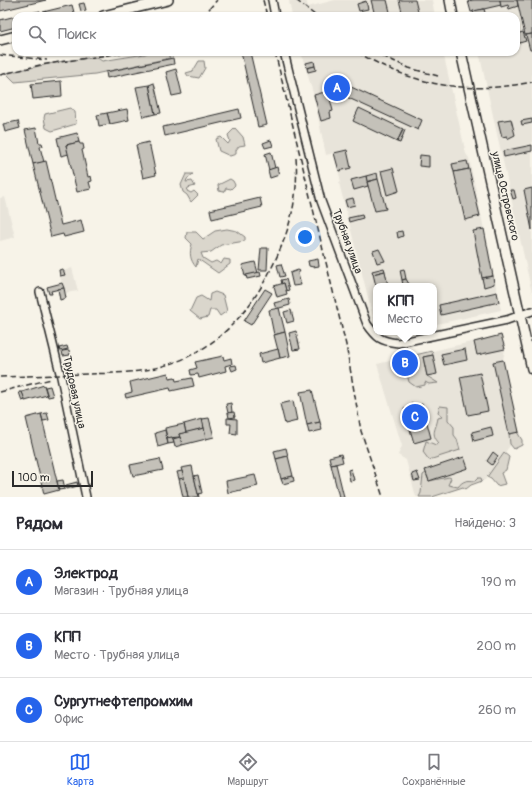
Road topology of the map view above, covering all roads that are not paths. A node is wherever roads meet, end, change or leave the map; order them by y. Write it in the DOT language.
graph roads {
  1 [pos="168,0"];
  2 [pos="272,0"];
  3 [pos="450,0"];
  4 [pos="119,12"];
  5 [pos="274,12"];
  6 [pos="452,12"];
  7 [pos="12,37"];
  8 [pos="0,40"];
  9 [pos="285,56"];
  10 [pos="462,56"];
  11 [pos="40,292"];
  12 [pos="532,311"];
  13 [pos="520,316"];
  14 [pos="373,333"];
  15 [pos="375,335"];
  16 [pos="436,335"];
  17 [pos="437,335"];
  18 [pos="532,369"];
  19 [pos="86,497"];
  1 -- 4 [label="main road"];
  2 -- 5 [label="street"];
  3 -- 6 [label="main road"];
  7 -- 8 [label="main road"];
  9 -- 14 [label="street, Трубная улица"];
  10 -- 13 [label="main road, улица Островского"];
  11 -- 19 [label="street, Трудовая улица"];
  12 -- 13 [label="street, Трубная улица"];
  13 -- 17 [label="street, Трубная улица"];
  13 -- 18 [label="main road, улица Островского"];
  15 -- 16 [label="street, Трубная улица"];
}
